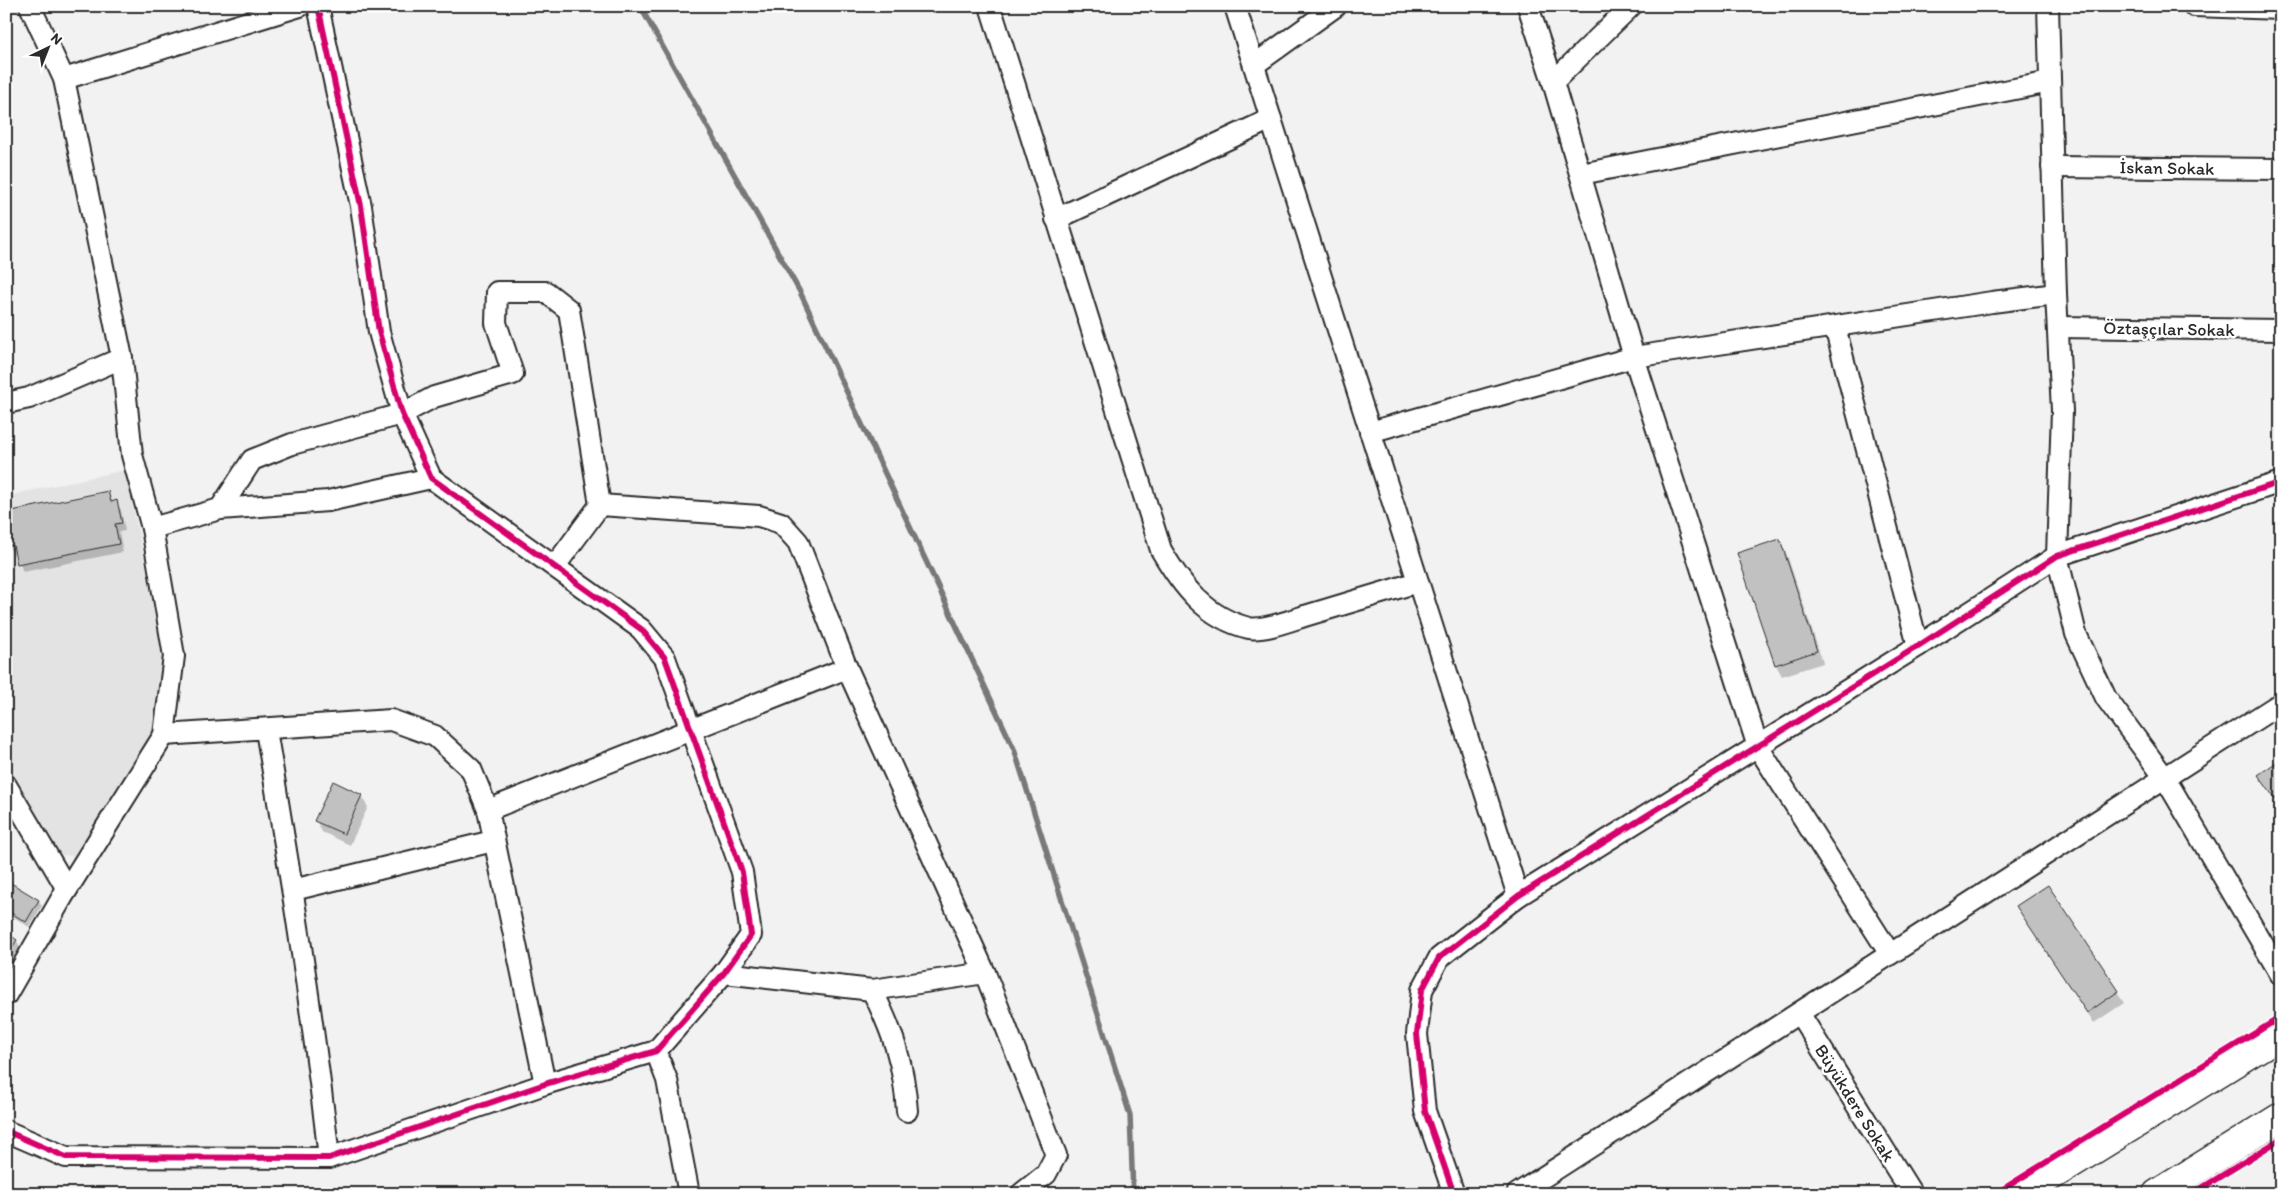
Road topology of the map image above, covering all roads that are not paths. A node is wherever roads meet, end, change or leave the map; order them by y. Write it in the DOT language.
graph roads {
  1 [pos="30,6"];
  2 [pos="300,6"];
  3 [pos="318,6"];
  4 [pos="990,6"];
  5 [pos="1235,6"];
  6 [pos="1336,6"];
  7 [pos="1528,6"];
  8 [pos="1631,6"];
  9 [pos="2048,6"];
  10 [pos="2194,6"];
  11 [pos="2281,9"];
  12 [pos="1254,66"];
  13 [pos="64,79"];
  14 [pos="1553,82"];
  15 [pos="2050,82"];
  16 [pos="1271,119"];
  17 [pos="2052,167"];
  18 [pos="2281,169"];
  19 [pos="1581,174"];
  20 [pos="1056,219"];
  21 [pos="2056,294"];
  22 [pos="1835,327"];
  23 [pos="2058,327"];
  24 [pos="2281,330"];
  25 [pos="1634,357"];
  26 [pos="122,358"];
  27 [pos="6,403"];
  28 [pos="402,414"];
  29 [pos="1370,432"];
  30 [pos="431,478"];
  31 [pos="2281,482"];
  32 [pos="600,505"];
  33 [pos="220,509"];
  34 [pos="152,528"];
  35 [pos="2057,556"];
  36 [pos="555,566"];
  37 [pos="1418,582"];
  38 [pos="1918,646"];
  39 [pos="847,668"];
  40 [pos="2281,703"];
  41 [pos="266,730"];
  42 [pos="692,730"];
  43 [pos="164,735"];
  44 [pos="1758,747"];
  45 [pos="2165,778"];
  46 [pos="6,785"];
  47 [pos="488,810"];
  48 [pos="493,841"];
  49 [pos="67,889"];
  50 [pos="293,890"];
  51 [pos="1518,896"];
  52 [pos="1890,954"];
  53 [pos="724,973"];
  54 [pos="985,974"];
  55 [pos="2281,975"];
  56 [pos="872,990"];
  57 [pos="6,995"];
  58 [pos="1799,1013"];
  59 [pos="2281,1034"];
  60 [pos="656,1051"];
  61 [pos="545,1084"];
  62 [pos="907,1111"];
  63 [pos="2281,1117"];
  64 [pos="6,1131"];
  65 [pos="329,1158"];
  66 [pos="689,1194"];
  67 [pos="1021,1194"];
  68 [pos="1454,1194"];
  69 [pos="1517,1194"];
  70 [pos="1912,1194"];
  71 [pos="2022,1194"];
  72 [pos="2157,1194"];
  1 -- 13 [label="street"];
  2 -- 13 [label="street"];
  3 -- 28 [label="street"];
  4 -- 20 [label="street"];
  5 -- 12 [label="street"];
  6 -- 12 [label="street"];
  7 -- 14 [label="street"];
  8 -- 14 [label="street"];
  9 -- 15 [label="street"];
  10 -- 11 [label="street"];
  12 -- 16 [label="street"];
  13 -- 26 [label="street"];
  14 -- 19 [label="street"];
  15 -- 17 [label="street"];
  15 -- 19 [label="street"];
  16 -- 20 [label="street"];
  16 -- 29 [label="street"];
  17 -- 18 [label="street, İskan Sokak"];
  17 -- 21 [label="street"];
  19 -- 25 [label="street"];
  20 -- 37 [label="street"];
  21 -- 22 [label="street"];
  21 -- 23 [label="street"];
  22 -- 25 [label="street"];
  22 -- 38 [label="street"];
  23 -- 24 [label="street, Öztaşçılar Sokak"];
  23 -- 35 [label="street"];
  25 -- 29 [label="street"];
  25 -- 44 [label="street"];
  26 -- 27 [label="street"];
  26 -- 34 [label="street"];
  28 -- 30 [label="street"];
  28 -- 32 [label="street"];
  28 -- 33 [label="street"];
  29 -- 37 [label="street"];
  30 -- 33 [label="street"];
  30 -- 36 [label="street"];
  31 -- 35 [label="street"];
  32 -- 36 [label="street"];
  32 -- 39 [label="street"];
  33 -- 34 [label="street"];
  34 -- 43 [label="street"];
  35 -- 38 [label="street"];
  35 -- 45 [label="street"];
  36 -- 42 [label="street"];
  37 -- 51 [label="street"];
  38 -- 44 [label="street"];
  39 -- 42 [label="street"];
  39 -- 54 [label="street"];
  40 -- 45 [label="street"];
  41 -- 43 [label="street"];
  41 -- 47 [label="street"];
  41 -- 50 [label="street"];
  42 -- 47 [label="street"];
  42 -- 53 [label="street"];
  43 -- 49 [label="street"];
  44 -- 51 [label="street"];
  44 -- 52 [label="street"];
  45 -- 52 [label="street"];
  45 -- 55 [label="street"];
  46 -- 49 [label="street"];
  47 -- 48 [label="street"];
  48 -- 50 [label="street"];
  48 -- 61 [label="street"];
  49 -- 57 [label="street"];
  50 -- 65 [label="street"];
  51 -- 68 [label="street"];
  52 -- 58 [label="street"];
  53 -- 56 [label="street"];
  53 -- 60 [label="street"];
  54 -- 56 [label="street"];
  54 -- 67 [label="street"];
  56 -- 62 [label="street"];
  58 -- 69 [label="street"];
  58 -- 70 [label="street, Büyükdere Sokak"];
  59 -- 71 [label="main road"];
  60 -- 61 [label="street"];
  60 -- 66 [label="street"];
  61 -- 65 [label="street"];
  63 -- 72 [label="main road"];
  64 -- 65 [label="street"];
}
